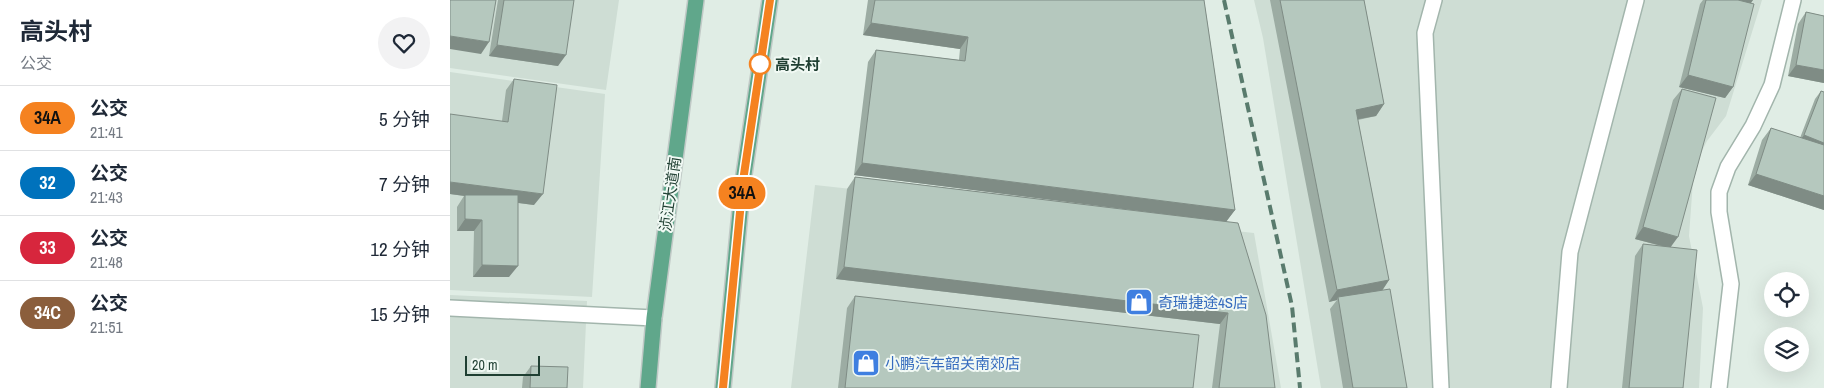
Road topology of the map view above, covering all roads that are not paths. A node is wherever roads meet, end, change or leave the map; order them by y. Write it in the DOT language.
graph roads {
  1 [pos="696,0"];
  2 [pos="770,0"];
  3 [pos="1434,0"];
  4 [pos="1636,0"];
  5 [pos="1793,0"];
  6 [pos="450,308"];
  7 [pos="654,318"];
  8 [pos="648,388"];
  9 [pos="723,388"];
  10 [pos="1441,388"];
  11 [pos="1560,388"];
  12 [pos="1719,388"];
  1 -- 7 [label="main road, 浈江大道南"];
  2 -- 9 [label="main road"];
  3 -- 10 [label="street"];
  4 -- 11 [label="street"];
  5 -- 12 [label="street"];
  6 -- 7 [label="street"];
  7 -- 8 [label="main road, 浈江大道南"];
}
